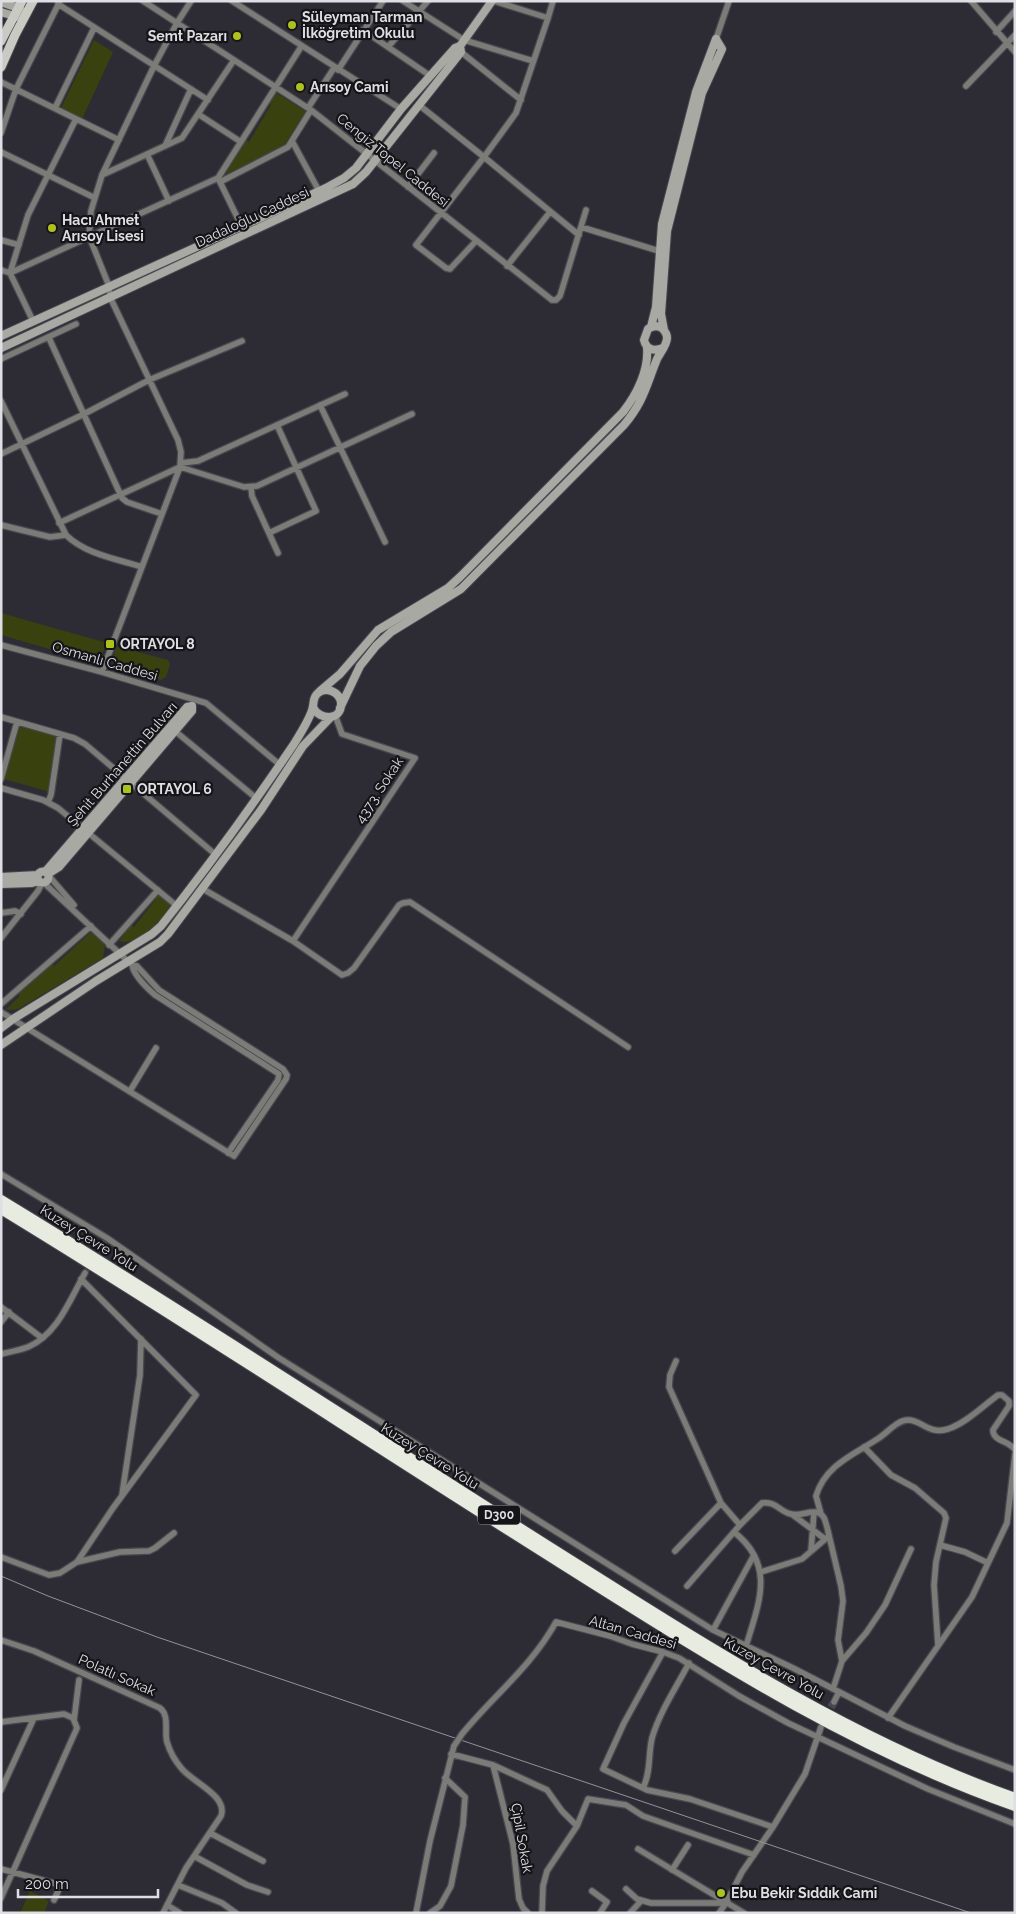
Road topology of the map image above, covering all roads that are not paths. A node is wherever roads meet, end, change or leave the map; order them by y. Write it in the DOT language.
graph roads {
  1 [pos="33,1"];
  2 [pos="143,1"];
  3 [pos="192,1"];
  4 [pos="232,1"];
  5 [pos="246,1"];
  6 [pos="383,1"];
  7 [pos="403,1"];
  8 [pos="428,1"];
  9 [pos="493,1"];
  10 [pos="553,1"];
  11 [pos="729,1"];
  12 [pos="970,1"];
  13 [pos="1,2"];
  14 [pos="59,3"];
  15 [pos="242,8"];
  16 [pos="1,12"];
  17 [pos="21,12"];
  18 [pos="420,12"];
  19 [pos="1015,12"];
  20 [pos="548,18"];
  21 [pos="177,23"];
  22 [pos="94,28"];
  23 [pos="363,30"];
  24 [pos="996,32"];
  25 [pos="1015,35"];
  26 [pos="716,39"];
  27 [pos="1,42"];
  28 [pos="1007,43"];
  29 [pos="301,46"];
  30 [pos="462,46"];
  31 [pos="388,47"];
  32 [pos="1015,52"];
  33 [pos="234,60"];
  34 [pos="533,61"];
  35 [pos="154,66"];
  36 [pos="1,67"];
  37 [pos="336,69"];
  38 [pos="429,75"];
  39 [pos="1,82"];
  40 [pos="275,86"];
  41 [pos="966,86"];
  42 [pos="16,89"];
  43 [pos="191,89"];
  44 [pos="208,100"];
  45 [pos="521,100"];
  46 [pos="419,105"];
  47 [pos="55,108"];
  48 [pos="310,109"];
  49 [pos="401,110"];
  50 [pos="198,114"];
  51 [pos="76,119"];
  52 [pos="1,134"];
  53 [pos="119,140"];
  54 [pos="292,141"];
  55 [pos="241,142"];
  56 [pos="165,146"];
  57 [pos="1,152"];
  58 [pos="434,153"];
  59 [pos="147,154"];
  60 [pos="367,154"];
  61 [pos="484,157"];
  62 [pos="376,160"];
  63 [pos="48,174"];
  64 [pos="102,175"];
  65 [pos="219,180"];
  66 [pos="408,188"];
  67 [pos="318,191"];
  68 [pos="95,198"];
  69 [pos="168,200"];
  70 [pos="586,210"];
  71 [pos="550,212"];
  72 [pos="440,213"];
  73 [pos="241,225"];
  74 [pos="581,226"];
  75 [pos="579,235"];
  76 [pos="89,236"];
  77 [pos="1,240"];
  78 [pos="476,241"];
  79 [pos="19,245"];
  80 [pos="659,251"];
  81 [pos="507,266"];
  82 [pos="1,270"];
  83 [pos="10,273"];
  84 [pos="109,286"];
  85 [pos="110,296"];
  86 [pos="33,321"];
  87 [pos="76,324"];
  88 [pos="651,327"];
  89 [pos="664,330"];
  90 [pos="1,336"];
  91 [pos="49,338"];
  92 [pos="242,340"];
  93 [pos="647,347"];
  94 [pos="1,348"];
  95 [pos="662,348"];
  96 [pos="1,359"];
  97 [pos="149,380"];
  98 [pos="345,394"];
  99 [pos="1,401"];
  100 [pos="320,405"];
  101 [pos="84,414"];
  102 [pos="412,414"];
  103 [pos="277,425"];
  104 [pos="21,443"];
  105 [pos="340,447"];
  106 [pos="1,454"];
  107 [pos="181,465"];
  108 [pos="296,468"];
  109 [pos="252,487"];
  110 [pos="120,494"];
  111 [pos="162,514"];
  112 [pos="59,524"];
  113 [pos="1,525"];
  114 [pos="269,533"];
  115 [pos="66,535"];
  116 [pos="385,542"];
  117 [pos="278,553"];
  118 [pos="142,566"];
  119 [pos="1,645"];
  120 [pos="102,672"];
  121 [pos="320,691"];
  122 [pos="193,703"];
  123 [pos="313,707"];
  124 [pos="340,708"];
  125 [pos="333,716"];
  126 [pos="1,718"];
  127 [pos="18,722"];
  128 [pos="175,731"];
  129 [pos="60,734"];
  130 [pos="4,760"];
  131 [pos="279,764"];
  132 [pos="1,779"];
  133 [pos="128,782"];
  134 [pos="1,788"];
  135 [pos="256,798"];
  136 [pos="48,802"];
  137 [pos="86,831"];
  138 [pos="216,855"];
  139 [pos="1,878"];
  140 [pos="44,878"];
  141 [pos="1,884"];
  142 [pos="203,888"];
  143 [pos="158,890"];
  144 [pos="177,906"];
  145 [pos="1,912"];
  146 [pos="21,914"];
  147 [pos="91,926"];
  148 [pos="1,938"];
  149 [pos="293,941"];
  150 [pos="109,945"];
  151 [pos="120,954"];
  152 [pos="130,963"];
  153 [pos="1,1004"];
  154 [pos="1,1012"];
  155 [pos="13,1019"];
  156 [pos="25,1027"];
  157 [pos="1,1028"];
  158 [pos="1,1045"];
  159 [pos="628,1047"];
  160 [pos="156,1048"];
  161 [pos="287,1075"];
  162 [pos="279,1076"];
  163 [pos="130,1092"];
  164 [pos="231,1155"];
  165 [pos="1,1174"];
  166 [pos="1,1200"];
  167 [pos="1,1209"];
  168 [pos="85,1273"];
  169 [pos="81,1279"];
  170 [pos="1,1308"];
  171 [pos="8,1312"];
  172 [pos="1,1322"];
  173 [pos="42,1338"];
  174 [pos="141,1339"];
  175 [pos="1,1354"];
  176 [pos="676,1361"];
  177 [pos="864,1448"];
  178 [pos="1015,1450"];
  179 [pos="1015,1454"];
  180 [pos="122,1496"];
  181 [pos="721,1503"];
  182 [pos="814,1512"];
  183 [pos="821,1514"];
  184 [pos="794,1515"];
  185 [pos="740,1525"];
  186 [pos="813,1530"];
  187 [pos="734,1532"];
  188 [pos="174,1533"];
  189 [pos="827,1538"];
  190 [pos="940,1545"];
  191 [pos="911,1549"];
  192 [pos="675,1551"];
  193 [pos="811,1551"];
  194 [pos="754,1555"];
  195 [pos="1,1557"];
  196 [pos="77,1562"];
  197 [pos="988,1563"];
  198 [pos="760,1572"];
  199 [pos="687,1586"];
  200 [pos="713,1630"];
  201 [pos="1,1640"];
  202 [pos="938,1645"];
  203 [pos="746,1646"];
  204 [pos="663,1652"];
  205 [pos="842,1662"];
  206 [pos="689,1663"];
  207 [pos="79,1680"];
  208 [pos="833,1689"];
  209 [pos="839,1692"];
  210 [pos="834,1702"];
  211 [pos="34,1718"];
  212 [pos="888,1718"];
  213 [pos="74,1720"];
  214 [pos="1,1722"];
  215 [pos="821,1726"];
  216 [pos="818,1737"];
  217 [pos="451,1754"];
  218 [pos="493,1765"];
  219 [pos="1015,1770"];
  220 [pos="445,1778"];
  221 [pos="643,1788"];
  222 [pos="1,1790"];
  223 [pos="1015,1798"];
  224 [pos="1015,1806"];
  225 [pos="1015,1824"];
  226 [pos="577,1826"];
  227 [pos="773,1827"];
  228 [pos="210,1833"];
  229 [pos="688,1845"];
  230 [pos="638,1849"];
  231 [pos="754,1854"];
  232 [pos="194,1856"];
  233 [pos="262,1861"];
  234 [pos="1,1868"];
  235 [pos="672,1870"];
  236 [pos="13,1872"];
  237 [pos="178,1885"];
  238 [pos="626,1889"];
  239 [pos="592,1891"];
  240 [pos="268,1892"];
  241 [pos="1,1898"];
  242 [pos="54,1900"];
  243 [pos="641,1901"];
  244 [pos="726,1903"];
  245 [pos="167,1906"];
  246 [pos="163,1913"];
  247 [pos="180,1913"];
  248 [pos="236,1913"];
  249 [pos="416,1913"];
  250 [pos="430,1913"];
  251 [pos="528,1913"];
  252 [pos="542,1913"];
  253 [pos="600,1913"];
  254 [pos="630,1913"];
  255 [pos="719,1913"];
  256 [pos="744,1913"];
  1 -- 17 [label="main road"];
  2 -- 21 [label="street, Cengiz Topel Caddesi"];
  3 -- 21 [label="street"];
  4 -- 15 [label="street"];
  5 -- 15 [label="street"];
  6 -- 23 [label="street"];
  7 -- 18 [label="street"];
  8 -- 18 [label="street"];
  9 -- 20 [label="street"];
  9 -- 30 [label="street, Dadaloğlu Caddesi"];
  10 -- 20 [label="street"];
  11 -- 26 [label="street"];
  12 -- 24 [label="street"];
  13 -- 17 [label="street"];
  14 -- 22 [label="street"];
  14 -- 42 [label="street"];
  15 -- 29 [label="street"];
  16 -- 17 [label="street"];
  17 -- 27 [label="main road"];
  17 -- 36 [label="main road"];
  18 -- 30 [label="street"];
  18 -- 31 [label="street"];
  19 -- 24 [label="street"];
  20 -- 34 [label="street"];
  21 -- 33 [label="street, Cengiz Topel Caddesi"];
  21 -- 35 [label="street"];
  22 -- 35 [label="street"];
  22 -- 47 [label="street"];
  23 -- 31 [label="street"];
  23 -- 37 [label="street"];
  24 -- 28 [label="street"];
  25 -- 28 [label="street"];
  26 -- 80 [label="street"];
  26 -- 89 [label="street"];
  28 -- 32 [label="street"];
  28 -- 41 [label="street"];
  29 -- 37 [label="street"];
  29 -- 40 [label="street"];
  30 -- 34 [label="street"];
  30 -- 38 [label="street, Dadaloğlu Caddesi"];
  30 -- 45 [label="street"];
  30 -- 46 [label="street, Dadaloğlu Caddesi"];
  31 -- 38 [label="street"];
  33 -- 40 [label="street, Cengiz Topel Caddesi"];
  33 -- 44 [label="street"];
  34 -- 45 [label="street"];
  35 -- 43 [label="street"];
  35 -- 53 [label="street"];
  37 -- 48 [label="street"];
  37 -- 49 [label="street"];
  38 -- 49 [label="street, Dadaloğlu Caddesi"];
  39 -- 42 [label="street"];
  40 -- 48 [label="street, Cengiz Topel Caddesi"];
  40 -- 55 [label="street"];
  42 -- 47 [label="street"];
  42 -- 52 [label="street"];
  43 -- 44 [label="street"];
  43 -- 56 [label="street"];
  44 -- 50 [label="street"];
  45 -- 61 [label="street"];
  46 -- 61 [label="street"];
  46 -- 62 [label="street, Dadaloğlu Caddesi"];
  47 -- 51 [label="street"];
  48 -- 54 [label="street"];
  48 -- 60 [label="street, Cengiz Topel Caddesi"];
  49 -- 60 [label="street, Dadaloğlu Caddesi"];
  50 -- 55 [label="street"];
  50 -- 56 [label="street"];
  51 -- 53 [label="street"];
  51 -- 63 [label="street"];
  53 -- 64 [label="street"];
  54 -- 65 [label="street"];
  54 -- 67 [label="street"];
  55 -- 65 [label="street"];
  56 -- 59 [label="street"];
  57 -- 63 [label="street"];
  58 -- 66 [label="street"];
  59 -- 64 [label="street"];
  59 -- 69 [label="street"];
  60 -- 62 [label="street, Cengiz Topel Caddesi"];
  60 -- 67 [label="street, Dadaloğlu Caddesi"];
  61 -- 71 [label="street"];
  61 -- 72 [label="street"];
  62 -- 66 [label="street, Cengiz Topel Caddesi"];
  62 -- 85 [label="street, Dadaloğlu Caddesi"];
  63 -- 68 [label="street"];
  63 -- 79 [label="street"];
  64 -- 68 [label="street"];
  65 -- 69 [label="street"];
  65 -- 73 [label="street"];
  66 -- 72 [label="street, Cengiz Topel Caddesi"];
  67 -- 73 [label="street, Dadaloğlu Caddesi"];
  68 -- 76 [label="street"];
  69 -- 76 [label="street"];
  70 -- 74 [label="street"];
  71 -- 75 [label="street"];
  71 -- 81 [label="street"];
  72 -- 78 [label="street, Cengiz Topel Caddesi"];
  72 -- 78 [label="street"];
  73 -- 84 [label="street, Dadaloğlu Caddesi"];
  74 -- 75 [label="street"];
  74 -- 80 [label="street"];
  75 -- 81 [label="street, Cengiz Topel Caddesi"];
  76 -- 83 [label="street"];
  76 -- 84 [label="street"];
  77 -- 79 [label="street"];
  78 -- 81 [label="street, Cengiz Topel Caddesi"];
  79 -- 83 [label="street"];
  80 -- 88 [label="street"];
  82 -- 83 [label="street"];
  83 -- 86 [label="street"];
  84 -- 85 [label="street"];
  84 -- 86 [label="street, Dadaloğlu Caddesi"];
  85 -- 94 [label="street, Dadaloğlu Caddesi"];
  85 -- 97 [label="street"];
  86 -- 90 [label="street, Dadaloğlu Caddesi"];
  87 -- 91 [label="street"];
  88 -- 89 [label="street"];
  88 -- 93 [label="street"];
  89 -- 95 [label="street"];
  91 -- 96 [label="street"];
  91 -- 101 [label="street"];
  92 -- 97 [label="street"];
  93 -- 95 [label="street"];
  93 -- 121 [label="street"];
  95 -- 124 [label="street"];
  97 -- 101 [label="street"];
  97 -- 107 [label="street"];
  98 -- 100 [label="street"];
  99 -- 104 [label="street"];
  100 -- 103 [label="street"];
  100 -- 105 [label="street"];
  101 -- 104 [label="street"];
  101 -- 110 [label="street"];
  102 -- 105 [label="street"];
  103 -- 107 [label="street"];
  103 -- 108 [label="street"];
  104 -- 106 [label="street"];
  104 -- 112 [label="street"];
  105 -- 108 [label="street"];
  105 -- 116 [label="street"];
  107 -- 109 [label="street"];
  107 -- 110 [label="street"];
  107 -- 111 [label="street"];
  108 -- 109 [label="street"];
  108 -- 114 [label="street"];
  109 -- 114 [label="street"];
  110 -- 111 [label="street"];
  110 -- 112 [label="street"];
  111 -- 118 [label="street"];
  112 -- 115 [label="street"];
  113 -- 115 [label="street"];
  114 -- 117 [label="street"];
  115 -- 118 [label="street"];
  118 -- 120 [label="street"];
  119 -- 120 [label="street, Osmanlı Caddesi"];
  120 -- 122 [label="street, Osmanlı Caddesi"];
  121 -- 123 [label="street"];
  121 -- 124 [label="street"];
  122 -- 128 [label="street, Şehit Burhanettin Bulvarı"];
  122 -- 131 [label="street, Osmanlı Caddesi"];
  122 -- 133 [label="street, Şehit Burhanettin Bulvarı"];
  123 -- 125 [label="street"];
  123 -- 131 [label="street"];
  124 -- 125 [label="street"];
  125 -- 142 [label="street"];
  125 -- 149 [label="street, 4373. Sokak"];
  126 -- 127 [label="street"];
  127 -- 129 [label="street"];
  127 -- 130 [label="street"];
  128 -- 133 [label="street, Şehit Burhanettin Bulvarı"];
  128 -- 135 [label="street"];
  129 -- 133 [label="street"];
  129 -- 136 [label="street"];
  130 -- 132 [label="street"];
  131 -- 135 [label="street"];
  133 -- 137 [label="street, Şehit Burhanettin Bulvarı"];
  133 -- 138 [label="street"];
  134 -- 136 [label="street"];
  135 -- 138 [label="street"];
  136 -- 137 [label="street"];
  137 -- 140 [label="street, Şehit Burhanettin Bulvarı"];
  137 -- 143 [label="street"];
  138 -- 144 [label="street"];
  139 -- 140 [label="street"];
  140 -- 141 [label="street"];
  140 -- 146 [label="street"];
  140 -- 147 [label="street"];
  142 -- 149 [label="street"];
  142 -- 152 [label="street"];
  143 -- 144 [label="street"];
  143 -- 150 [label="street"];
  144 -- 151 [label="street"];
  145 -- 146 [label="street"];
  146 -- 148 [label="street"];
  147 -- 150 [label="street"];
  147 -- 153 [label="street"];
  149 -- 159 [label="street"];
  150 -- 151 [label="street"];
  151 -- 152 [label="street"];
  151 -- 155 [label="street"];
  152 -- 156 [label="street"];
  152 -- 161 [label="street"];
  152 -- 162 [label="street"];
  154 -- 155 [label="street"];
  155 -- 156 [label="street"];
  155 -- 157 [label="street"];
  156 -- 158 [label="street"];
  156 -- 163 [label="street"];
  160 -- 163 [label="street"];
  161 -- 162 [label="street"];
  161 -- 164 [label="street"];
  162 -- 164 [label="street"];
  163 -- 164 [label="street"];
  165 -- 200 [label="street"];
  166 -- 223 [label="highway, Kuzey Çevre Yolu / D300"];
  167 -- 224 [label="highway, Kuzey Çevre Yolu / D300"];
  168 -- 169 [label="street"];
  169 -- 173 [label="street"];
  169 -- 174 [label="street"];
  170 -- 171 [label="street"];
  171 -- 172 [label="street"];
  171 -- 173 [label="street"];
  173 -- 175 [label="street"];
  174 -- 180 [label="street"];
  174 -- 180 [label="street"];
  176 -- 181 [label="street"];
  177 -- 178 [label="street"];
  177 -- 183 [label="street"];
  177 -- 190 [label="street"];
  179 -- 197 [label="street"];
  180 -- 196 [label="street"];
  181 -- 185 [label="street"];
  181 -- 192 [label="street"];
  182 -- 183 [label="street"];
  182 -- 184 [label="street"];
  182 -- 186 [label="street"];
  183 -- 189 [label="street"];
  184 -- 185 [label="street"];
  184 -- 186 [label="street"];
  185 -- 187 [label="street"];
  186 -- 189 [label="street"];
  186 -- 193 [label="street"];
  187 -- 194 [label="street"];
  187 -- 199 [label="street"];
  188 -- 196 [label="street"];
  189 -- 193 [label="street"];
  189 -- 205 [label="street"];
  190 -- 197 [label="street"];
  190 -- 202 [label="street"];
  191 -- 205 [label="street"];
  193 -- 198 [label="street"];
  194 -- 198 [label="street"];
  194 -- 200 [label="street"];
  195 -- 196 [label="street"];
  197 -- 202 [label="street"];
  198 -- 203 [label="street"];
  200 -- 203 [label="street"];
  201 -- 228 [label="street, Polatlı Sokak"];
  202 -- 212 [label="street"];
  203 -- 208 [label="street"];
  204 -- 206 [label="street, Altan Caddesi"];
  204 -- 217 [label="street, Altan Caddesi, bridge"];
  204 -- 221 [label="street"];
  205 -- 208 [label="street"];
  206 -- 216 [label="street, Altan Caddesi"];
  206 -- 221 [label="street"];
  207 -- 213 [label="street"];
  208 -- 209 [label="street"];
  209 -- 210 [label="street"];
  209 -- 212 [label="street"];
  211 -- 213 [label="street"];
  211 -- 214 [label="street"];
  211 -- 222 [label="street"];
  212 -- 219 [label="street"];
  213 -- 236 [label="street"];
  215 -- 216 [label="street"];
  216 -- 225 [label="street, Altan Caddesi"];
  216 -- 227 [label="street"];
  217 -- 218 [label="street"];
  217 -- 220 [label="street"];
  218 -- 226 [label="street"];
  218 -- 251 [label="street, Çipil Sokak"];
  220 -- 249 [label="street"];
  220 -- 250 [label="street"];
  221 -- 227 [label="street"];
  226 -- 231 [label="street"];
  226 -- 252 [label="street"];
  227 -- 231 [label="street"];
  228 -- 232 [label="street, Polatlı Sokak"];
  228 -- 233 [label="street"];
  229 -- 235 [label="street"];
  230 -- 235 [label="street"];
  231 -- 244 [label="street"];
  232 -- 237 [label="street, Polatlı Sokak"];
  232 -- 240 [label="street"];
  234 -- 236 [label="street"];
  235 -- 244 [label="street"];
  236 -- 241 [label="street"];
  236 -- 242 [label="street"];
  237 -- 245 [label="street, Polatlı Sokak"];
  237 -- 248 [label="street"];
  238 -- 243 [label="street"];
  239 -- 253 [label="street"];
  243 -- 244 [label="street"];
  243 -- 254 [label="street"];
  244 -- 255 [label="street"];
  244 -- 256 [label="street"];
  245 -- 246 [label="street, Polatlı Sokak"];
  245 -- 247 [label="street"];
}
